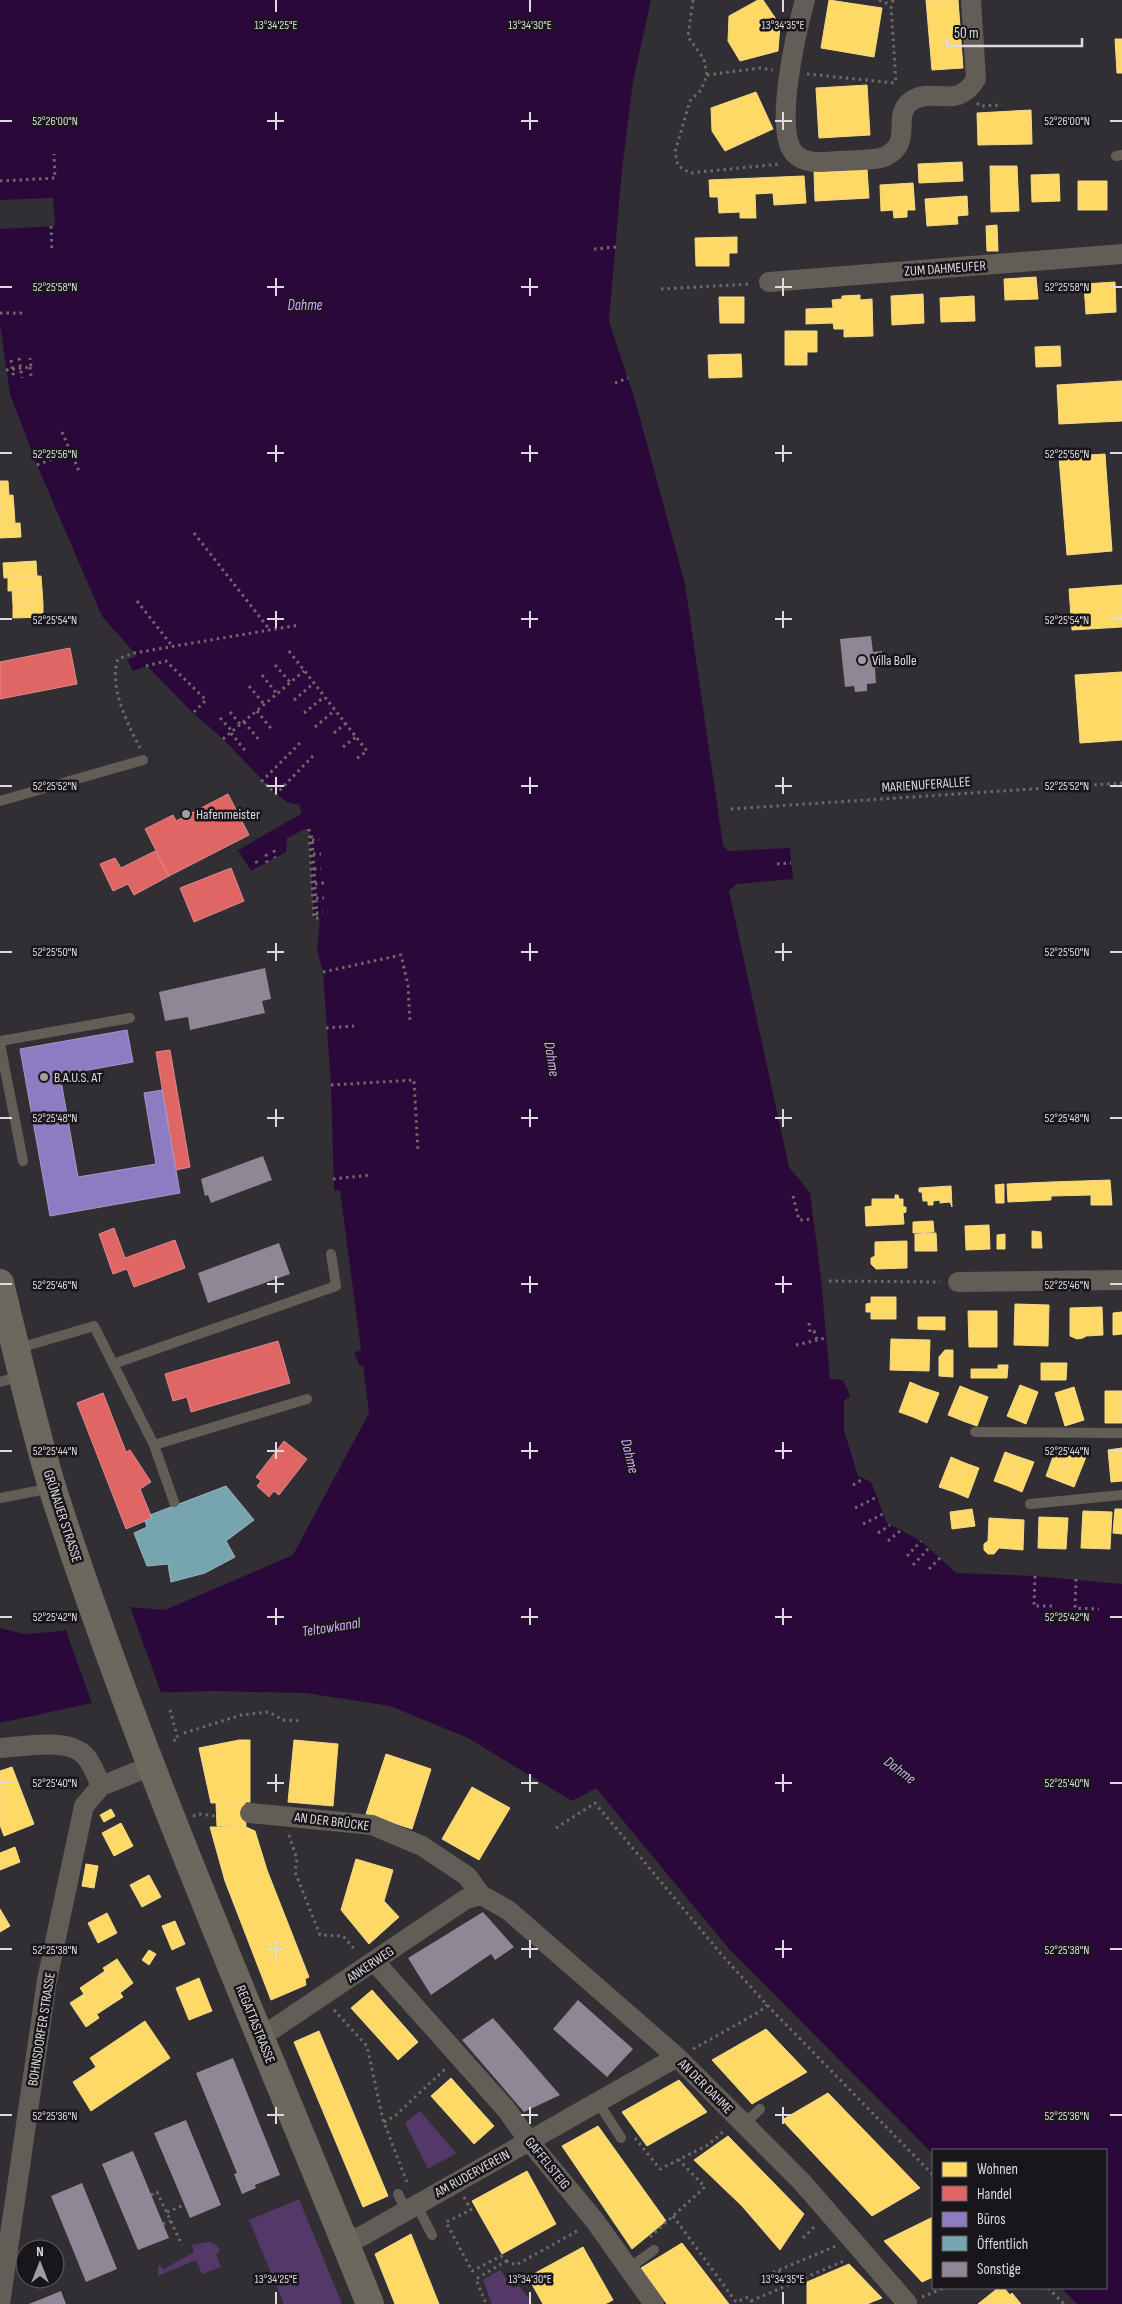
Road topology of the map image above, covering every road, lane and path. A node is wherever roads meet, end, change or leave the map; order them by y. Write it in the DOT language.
graph roads {
  1 [pos="694,0"];
  2 [pos="806,0"];
  3 [pos="879,0"];
  4 [pos="893,0"];
  5 [pos="971,0"];
  6 [pos="891,5"];
  7 [pos="790,72"];
  8 [pos="707,75"];
  9 [pos="895,83"];
  10 [pos="910,102"];
  11 [pos="794,153"];
  12 [pos="54,154"];
  13 [pos="0,181"];
  14 [pos="52,226"];
  15 [pos="616,247"];
  16 [pos="594,249"];
  17 [pos="52,252"];
  18 [pos="1122,254"];
  19 [pos="769,282"];
  20 [pos="661,289"];
  21 [pos="0,313"];
  22 [pos="24,313"];
  23 [pos="19,358"];
  24 [pos="30,358"];
  25 [pos="11,360"];
  26 [pos="30,367"];
  27 [pos="21,368"];
  28 [pos="6,370"];
  29 [pos="12,370"];
  30 [pos="31,376"];
  31 [pos="22,378"];
  32 [pos="628,378"];
  33 [pos="14,379"];
  34 [pos="615,383"];
  35 [pos="62,432"];
  36 [pos="71,452"];
  37 [pos="37,465"];
  38 [pos="79,471"];
  39 [pos="194,533"];
  40 [pos="136,601"];
  41 [pos="298,625"];
  42 [pos="270,630"];
  43 [pos="173,647"];
  44 [pos="289,651"];
  45 [pos="275,664"];
  46 [pos="146,666"];
  47 [pos="304,671"];
  48 [pos="262,675"];
  49 [pos="290,682"];
  50 [pos="314,683"];
  51 [pos="249,686"];
  52 [pos="277,694"];
  53 [pos="324,697"];
  54 [pos="294,700"];
  55 [pos="264,704"];
  56 [pos="336,710"];
  57 [pos="257,711"];
  58 [pos="230,712"];
  59 [pos="193,713"];
  60 [pos="304,713"];
  61 [pos="220,718"];
  62 [pos="345,724"];
  63 [pos="315,727"];
  64 [pos="273,731"];
  65 [pos="231,732"];
  66 [pos="334,733"];
  67 [pos="356,737"];
  68 [pos="223,739"];
  69 [pos="260,742"];
  70 [pos="300,743"];
  71 [pos="343,747"];
  72 [pos="247,753"];
  73 [pos="313,756"];
  74 [pos="356,759"];
  75 [pos="143,760"];
  76 [pos="1122,783"];
  77 [pos="0,801"];
  78 [pos="731,809"];
  79 [pos="309,829"];
  80 [pos="311,839"];
  81 [pos="319,840"];
  82 [pos="274,850"];
  83 [pos="266,854"];
  84 [pos="313,854"];
  85 [pos="321,854"];
  86 [pos="275,858"];
  87 [pos="256,861"];
  88 [pos="267,863"];
  89 [pos="791,863"];
  90 [pos="777,864"];
  91 [pos="258,867"];
  92 [pos="314,869"];
  93 [pos="321,869"];
  94 [pos="324,883"];
  95 [pos="315,884"];
  96 [pos="316,898"];
  97 [pos="324,898"];
  98 [pos="323,912"];
  99 [pos="316,913"];
  100 [pos="323,972"];
  101 [pos="130,1018"];
  102 [pos="410,1023"];
  103 [pos="354,1026"];
  104 [pos="326,1028"];
  105 [pos="0,1043"];
  106 [pos="332,1085"];
  107 [pos="418,1152"];
  108 [pos="24,1161"];
  109 [pos="370,1175"];
  110 [pos="333,1178"];
  111 [pos="793,1196"];
  112 [pos="813,1219"];
  113 [pos="330,1254"];
  114 [pos="1122,1280"];
  115 [pos="829,1281"];
  116 [pos="958,1282"];
  117 [pos="0,1283"];
  118 [pos="809,1323"];
  119 [pos="826,1338"];
  120 [pos="817,1340"];
  121 [pos="796,1345"];
  122 [pos="16,1349"];
  123 [pos="113,1364"];
  124 [pos="11,1378"];
  125 [pos="307,1399"];
  126 [pos="975,1432"];
  127 [pos="1122,1432"];
  128 [pos="154,1444"];
  129 [pos="863,1479"];
  130 [pos="853,1485"];
  131 [pos="53,1488"];
  132 [pos="1122,1495"];
  133 [pos="877,1496"];
  134 [pos="0,1498"];
  135 [pos="174,1502"];
  136 [pos="1030,1504"];
  137 [pos="855,1508"];
  138 [pos="883,1514"];
  139 [pos="863,1524"];
  140 [pos="890,1525"];
  141 [pos="901,1530"];
  142 [pos="878,1533"];
  143 [pos="921,1540"];
  144 [pos="888,1541"];
  145 [pos="929,1548"];
  146 [pos="907,1556"];
  147 [pos="940,1558"];
  148 [pos="913,1565"];
  149 [pos="929,1569"];
  150 [pos="1035,1576"];
  151 [pos="1076,1579"];
  152 [pos="1053,1606"];
  153 [pos="1099,1609"];
  154 [pos="170,1710"];
  155 [pos="302,1721"];
  156 [pos="184,1733"];
  157 [pos="172,1741"];
  158 [pos="0,1748"];
  159 [pos="147,1754"];
  160 [pos="101,1786"];
  161 [pos="250,1813"];
  162 [pos="283,1816"];
  163 [pos="556,1828"];
  164 [pos="481,1895"];
  165 [pos="372,1963"];
  166 [pos="766,2005"];
  167 [pos="338,2015"];
  168 [pos="260,2034"];
  169 [pos="459,2056"];
  170 [pos="677,2057"];
  171 [pos="598,2102"];
  172 [pos="760,2109"];
  173 [pos="742,2121"];
  174 [pos="384,2122"];
  175 [pos="632,2134"];
  176 [pos="621,2138"];
  177 [pos="529,2141"];
  178 [pos="678,2160"];
  179 [pos="932,2174"];
  180 [pos="456,2183"];
  181 [pos="151,2194"];
  182 [pos="407,2203"];
  183 [pos="184,2205"];
  184 [pos="166,2212"];
  185 [pos="673,2216"];
  186 [pos="171,2220"];
  187 [pos="595,2221"];
  188 [pos="163,2224"];
  189 [pos="432,2235"];
  190 [pos="345,2242"];
  191 [pos="856,2244"];
  192 [pos="182,2245"];
  193 [pos="654,2250"];
  194 [pos="506,2261"];
  195 [pos="626,2264"];
  196 [pos="778,2270"];
  197 [pos="767,2275"];
  198 [pos="791,2284"];
  199 [pos="1049,2289"];
  200 [pos="753,2302"];
  201 [pos="906,2303"];
  202 [pos="0,2304"];
  203 [pos="370,2304"];
  204 [pos="486,2304"];
  205 [pos="654,2304"];
  206 [pos="1064,2304"];
  1 -- 8 [label="path"];
  2 -- 7 [label="street"];
  3 -- 6 [label="path"];
  4 -- 6 [label="path"];
  5 -- 10 [label="street"];
  6 -- 9 [label="path"];
  7 -- 8 [label="path"];
  7 -- 9 [label="path"];
  7 -- 11 [label="street"];
  8 -- 11 [label="path"];
  9 -- 10 [label="path"];
  10 -- 11 [label="street"];
  12 -- 13 [label="path"];
  14 -- 17 [label="path"];
  15 -- 16 [label="path"];
  18 -- 19 [label="street, ZUM DAHMEUFER"];
  19 -- 20 [label="path"];
  21 -- 22 [label="path"];
  23 -- 27 [label="path"];
  24 -- 26 [label="path"];
  25 -- 29 [label="path"];
  26 -- 27 [label="path"];
  26 -- 30 [label="path"];
  27 -- 29 [label="path"];
  27 -- 31 [label="path"];
  28 -- 29 [label="path"];
  29 -- 33 [label="path"];
  32 -- 34 [label="path"];
  35 -- 36 [label="path"];
  36 -- 37 [label="path"];
  36 -- 38 [label="path"];
  39 -- 42 [label="path"];
  40 -- 43 [label="path"];
  41 -- 42 [label="path"];
  42 -- 43 [label="path"];
  43 -- 75 [label="path"];
  44 -- 47 [label="path"];
  45 -- 49 [label="path"];
  46 -- 59 [label="path"];
  47 -- 50 [label="path"];
  47 -- 52 [label="path"];
  48 -- 52 [label="path"];
  50 -- 54 [label="path"];
  50 -- 74 [label="path"];
  51 -- 55 [label="path"];
  52 -- 65 [label="path"];
  53 -- 60 [label="path"];
  56 -- 63 [label="path"];
  57 -- 64 [label="path"];
  58 -- 69 [label="path"];
  61 -- 65 [label="path"];
  62 -- 66 [label="path"];
  65 -- 68 [label="path"];
  65 -- 72 [label="path"];
  67 -- 71 [label="path"];
  70 -- 73 [label="path"];
  75 -- 77 [label="lane"];
  76 -- 78 [label="path, MARIENUFERALLEE"];
  79 -- 80 [label="path"];
  80 -- 81 [label="path"];
  80 -- 84 [label="path"];
  80 -- 99 [label="path"];
  82 -- 86 [label="path"];
  83 -- 88 [label="path"];
  84 -- 85 [label="path"];
  84 -- 92 [label="path"];
  87 -- 91 [label="path"];
  89 -- 90 [label="path"];
  92 -- 93 [label="path"];
  92 -- 95 [label="path"];
  94 -- 95 [label="path"];
  95 -- 96 [label="path"];
  96 -- 97 [label="path"];
  96 -- 99 [label="path"];
  98 -- 99 [label="path"];
  100 -- 102 [label="path"];
  101 -- 105 [label="lane"];
  103 -- 104 [label="path"];
  105 -- 108 [label="lane"];
  106 -- 107 [label="path"];
  109 -- 110 [label="path"];
  111 -- 112 [label="path"];
  113 -- 123 [label="lane"];
  114 -- 116 [label="street"];
  115 -- 116 [label="path"];
  117 -- 122 [label="main road, GRÜNAUER STRASSE"];
  118 -- 120 [label="path"];
  119 -- 120 [label="path"];
  120 -- 121 [label="path"];
  122 -- 123 [label="lane"];
  122 -- 124 [label="main road, GRÜNAUER STRASSE"];
  123 -- 128 [label="lane"];
  124 -- 131 [label="main road, GRÜNAUER STRASSE"];
  125 -- 128 [label="lane"];
  126 -- 127 [label="lane"];
  128 -- 135 [label="lane"];
  129 -- 130 [label="path"];
  131 -- 134 [label="lane"];
  131 -- 159 [label="main road, GRÜNAUER STRASSE"];
  132 -- 136 [label="lane"];
  133 -- 137 [label="path"];
  138 -- 139 [label="path"];
  140 -- 142 [label="path"];
  141 -- 144 [label="path"];
  143 -- 146 [label="path"];
  145 -- 148 [label="path"];
  147 -- 149 [label="path"];
  150 -- 152 [label="path"];
  151 -- 153 [label="path"];
  154 -- 157 [label="path"];
  155 -- 156 [label="path"];
  158 -- 160 [label="street"];
  159 -- 160 [label="street, BOHNSDORFER STRASSE"];
  159 -- 168 [label="main road, REGATTASTRASSE"];
  160 -- 202 [label="street, BOHNSDORFER STRASSE"];
  161 -- 162 [label="street, AN DER BRÜCKE"];
  162 -- 164 [label="street, AN DER BRÜCKE"];
  162 -- 165 [label="path"];
  163 -- 166 [label="path"];
  164 -- 165 [label="street, ANKERWEG"];
  164 -- 170 [label="street, AN DER DAHME"];
  165 -- 168 [label="street, ANKERWEG"];
  165 -- 169 [label="street, GAFFELSTEIG"];
  166 -- 170 [label="path"];
  166 -- 179 [label="path"];
  167 -- 174 [label="path"];
  168 -- 190 [label="main road, REGATTASTRASSE"];
  169 -- 174 [label="path"];
  169 -- 177 [label="street, GAFFELSTEIG"];
  170 -- 171 [label="street, AM RUDERVEREIN"];
  170 -- 173 [label="street, AN DER DAHME"];
  171 -- 176 [label="lane"];
  171 -- 177 [label="street, AM RUDERVEREIN"];
  172 -- 173 [label="lane"];
  173 -- 178 [label="path"];
  173 -- 191 [label="street, AN DER DAHME"];
  174 -- 182 [label="path"];
  175 -- 178 [label="path"];
  177 -- 180 [label="street, AM RUDERVEREIN"];
  177 -- 187 [label="street, GAFFELSTEIG"];
  178 -- 185 [label="path"];
  180 -- 182 [label="street, AM RUDERVEREIN"];
  180 -- 194 [label="path"];
  181 -- 184 [label="path"];
  182 -- 189 [label="lane"];
  182 -- 190 [label="street, AM RUDERVEREIN"];
  183 -- 184 [label="path"];
  184 -- 186 [label="path"];
  185 -- 195 [label="path"];
  185 -- 200 [label="path"];
  186 -- 188 [label="path"];
  186 -- 192 [label="path"];
  187 -- 194 [label="path"];
  187 -- 195 [label="street, GAFFELSTEIG"];
  190 -- 203 [label="main road, REGATTASTRASSE"];
  191 -- 196 [label="path"];
  191 -- 198 [label="path"];
  191 -- 201 [label="street, AN DER DAHME"];
  193 -- 195 [label="lane"];
  194 -- 204 [label="path"];
  195 -- 205 [label="street, GAFFELSTEIG"];
  196 -- 197 [label="path"];
  196 -- 198 [label="path"];
  198 -- 200 [label="path"];
  199 -- 206 [label="path"];
}
